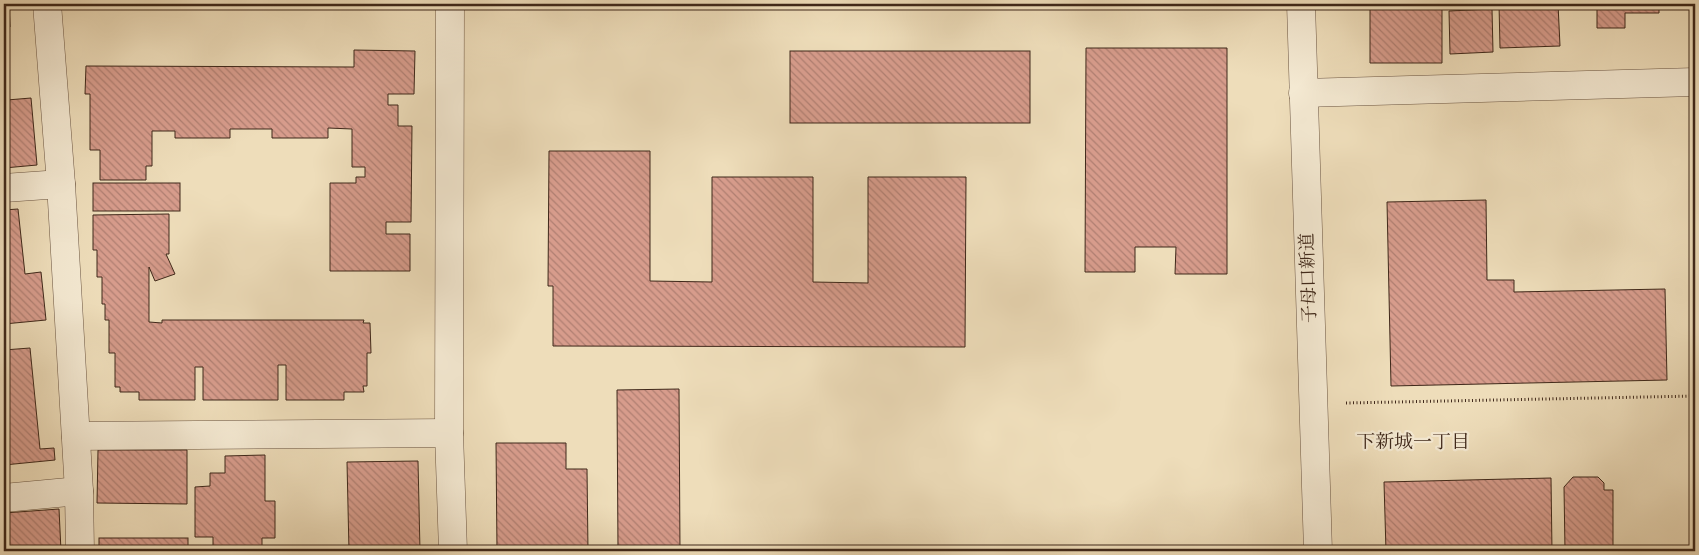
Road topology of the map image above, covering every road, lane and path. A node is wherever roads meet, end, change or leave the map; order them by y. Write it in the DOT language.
graph roads {
  1 [pos="46,4"];
  2 [pos="450,4"];
  3 [pos="1301,4"];
  4 [pos="1695,82"];
  5 [pos="1303,93"];
  6 [pos="61,184"];
  7 [pos="4,188"];
  8 [pos="1695,396"];
  9 [pos="1313,404"];
  10 [pos="449,432"];
  11 [pos="76,436"];
  12 [pos="79,491"];
  13 [pos="4,498"];
  14 [pos="80,551"];
  15 [pos="453,551"];
  16 [pos="1318,551"];
  1 -- 6 [label="street"];
  2 -- 10 [label="street"];
  3 -- 5 [label="street, 子母口新道"];
  4 -- 5 [label="street"];
  5 -- 9 [label="street, 子母口新道"];
  6 -- 7 [label="street"];
  6 -- 11 [label="street"];
  8 -- 9 [label="path"];
  9 -- 16 [label="street, 子母口新道"];
  10 -- 11 [label="street"];
  10 -- 15 [label="street"];
  11 -- 12 [label="street"];
  12 -- 13 [label="street"];
  12 -- 14 [label="street"];
}
